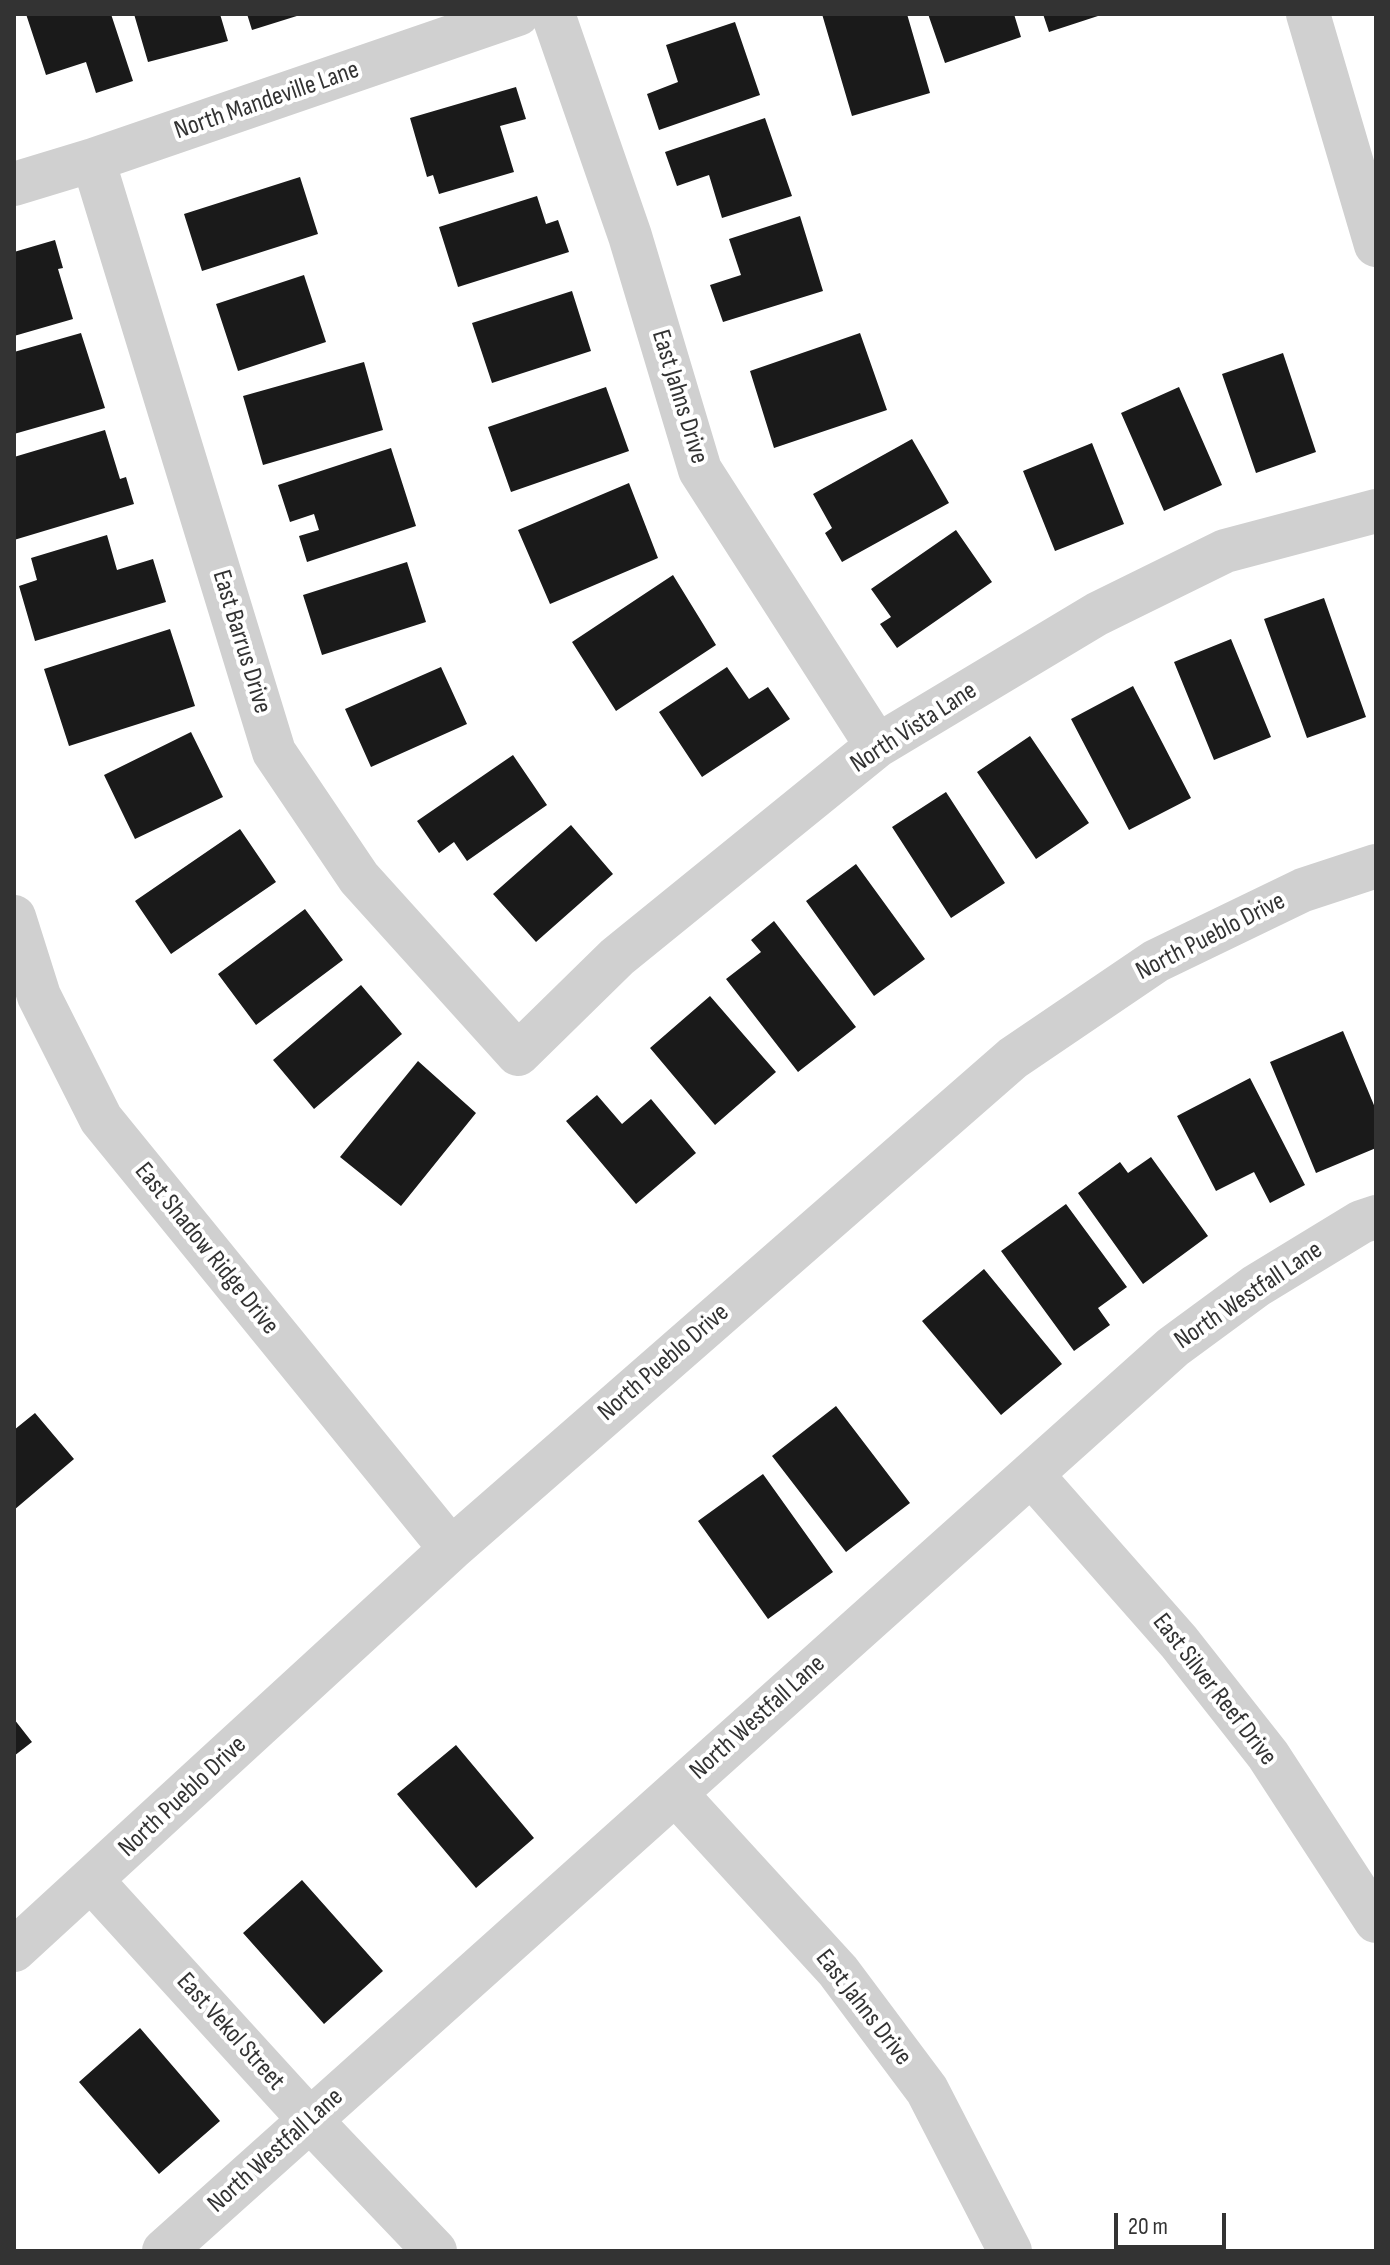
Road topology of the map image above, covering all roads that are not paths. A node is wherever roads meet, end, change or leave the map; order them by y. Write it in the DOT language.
graph roads {
  1 [pos="518,14"];
  2 [pos="553,14"];
  3 [pos="1308,14"];
  4 [pos="93,160"];
  5 [pos="14,184"];
  6 [pos="1376,245"];
  7 [pos="1376,511"];
  8 [pos="877,746"];
  9 [pos="1376,866"];
  10 [pos="14,917"];
  11 [pos="518,1054"];
  12 [pos="1376,1217"];
  13 [pos="1031,1474"];
  14 [pos="451,1549"];
  15 [pos="675,1793"];
  16 [pos="92,1881"];
  17 [pos="1376,1921"];
  18 [pos="14,1950"];
  19 [pos="310,2120"];
  20 [pos="164,2251"];
  21 [pos="435,2251"];
  22 [pos="1010,2251"];
  1 -- 4 [label="street, North Mandeville Lane"];
  2 -- 8 [label="street, East Jahns Drive"];
  3 -- 6 [label="street"];
  4 -- 5 [label="street, North Mandeville Lane"];
  4 -- 11 [label="street, East Barrus Drive"];
  7 -- 8 [label="street, North Vista Lane"];
  8 -- 11 [label="street, North Vista Lane"];
  9 -- 14 [label="street, North Pueblo Drive"];
  10 -- 14 [label="street, East Shadow Ridge Drive"];
  12 -- 13 [label="street, North Westfall Lane"];
  13 -- 15 [label="street, North Westfall Lane"];
  13 -- 17 [label="street, East Silver Reef Drive"];
  14 -- 16 [label="street, North Pueblo Drive"];
  15 -- 19 [label="street, North Westfall Lane"];
  15 -- 22 [label="street, East Jahns Drive"];
  16 -- 18 [label="street, North Pueblo Drive"];
  16 -- 19 [label="street, East Vekol Street"];
  19 -- 20 [label="street, North Westfall Lane"];
  19 -- 21 [label="street, East Vekol Street"];
}
